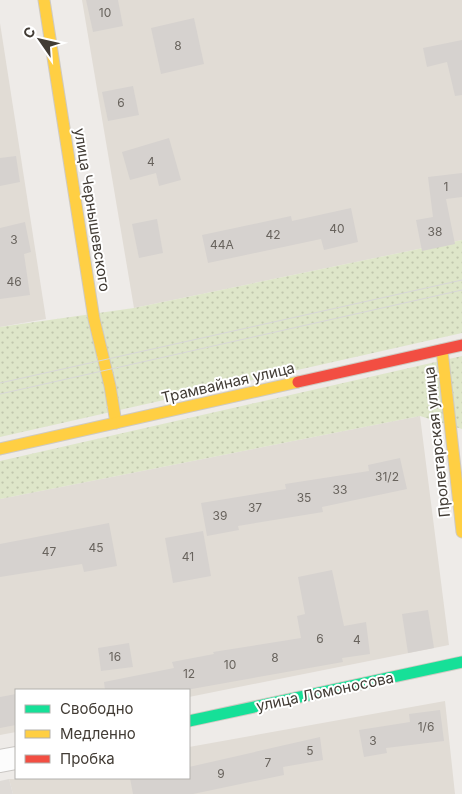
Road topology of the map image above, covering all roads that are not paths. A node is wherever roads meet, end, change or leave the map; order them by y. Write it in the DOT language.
graph roads {
  1 [pos="44,0"];
  2 [pos="462,345"];
  3 [pos="442,350"];
  4 [pos="116,423"];
  5 [pos="0,449"];
  6 [pos="462,532"];
  7 [pos="462,662"];
  8 [pos="190,721"];
  9 [pos="15,758"];
  10 [pos="0,761"];
  1 -- 4 [label="street, улица Чернышевского"];
  2 -- 3 [label="street, Трамвайная улица"];
  3 -- 4 [label="street, Трамвайная улица"];
  3 -- 6 [label="street, Пролетарская улица"];
  4 -- 5 [label="street, Трамвайная улица"];
  7 -- 8 [label="street, улица Ломоносова"];
  9 -- 10 [label="street"];
}
